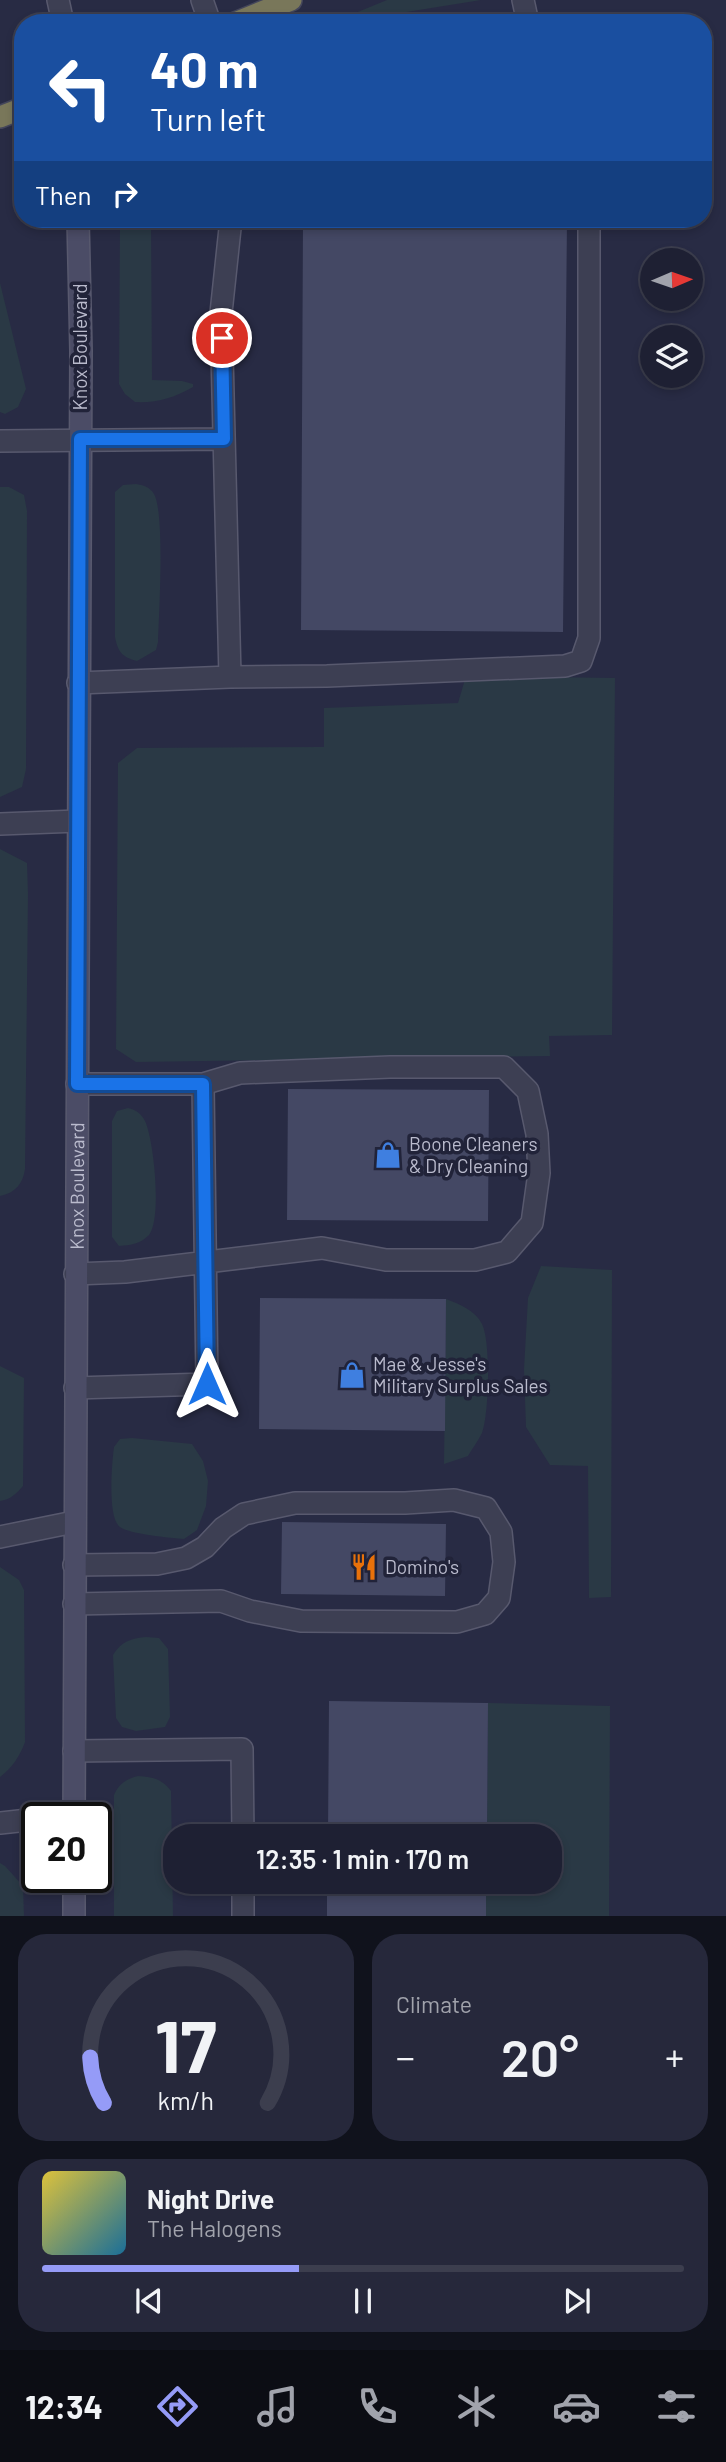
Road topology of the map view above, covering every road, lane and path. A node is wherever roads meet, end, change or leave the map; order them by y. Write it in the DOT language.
graph roads {
  1 [pos="291,0"];
  2 [pos="257,14"];
  3 [pos="78,228"];
  4 [pos="230,228"];
  5 [pos="589,228"];
  6 [pos="80,439"];
  7 [pos="224,439"];
  8 [pos="0,441"];
  9 [pos="230,677"];
  10 [pos="78,683"];
  11 [pos="78,821"];
  12 [pos="0,824"];
  13 [pos="77,1084"];
  14 [pos="203,1084"];
  15 [pos="206,1261"];
  16 [pos="75,1274"];
  17 [pos="75,1388"];
  18 [pos="75,1522"];
  19 [pos="0,1537"];
  20 [pos="74,1565"];
  21 [pos="74,1604"];
  22 [pos="74,1751"];
  23 [pos="74,1802"];
  24 [pos="21,1821"];
  25 [pos="0,1823"];
  26 [pos="243,1824"];
  27 [pos="74,1893"];
  28 [pos="243,1894"];
  29 [pos="74,1916"];
  30 [pos="243,1916"];
  1 -- 2 [label="highway"];
  3 -- 6 [label="main road, Knox Boulevard"];
  4 -- 7 [label="street"];
  5 -- 9 [label="street"];
  6 -- 7 [label="street"];
  6 -- 8 [label="street"];
  6 -- 10 [label="main road, Knox Boulevard"];
  7 -- 9 [label="street"];
  9 -- 10 [label="street"];
  10 -- 11 [label="main road, Knox Boulevard"];
  11 -- 12 [label="street"];
  11 -- 13 [label="main road, Knox Boulevard"];
  13 -- 14 [label="street"];
  13 -- 16 [label="main road, Knox Boulevard"];
  14 -- 15 [label="street"];
  14 -- 15 [label="street"];
  15 -- 16 [label="street"];
  15 -- 17 [label="street"];
  16 -- 17 [label="main road, Knox Boulevard"];
  17 -- 18 [label="main road, Knox Boulevard"];
  18 -- 19 [label="street"];
  18 -- 20 [label="main road, Knox Boulevard"];
  20 -- 21 [label="main road, Knox Boulevard"];
  20 -- 21 [label="street"];
  21 -- 22 [label="main road, Knox Boulevard"];
  22 -- 23 [label="main road, Knox Boulevard"];
  22 -- 26 [label="street"];
  24 -- 25 [label="street"];
  27 -- 29 [label="main road"];
  28 -- 30 [label="street"];
}
